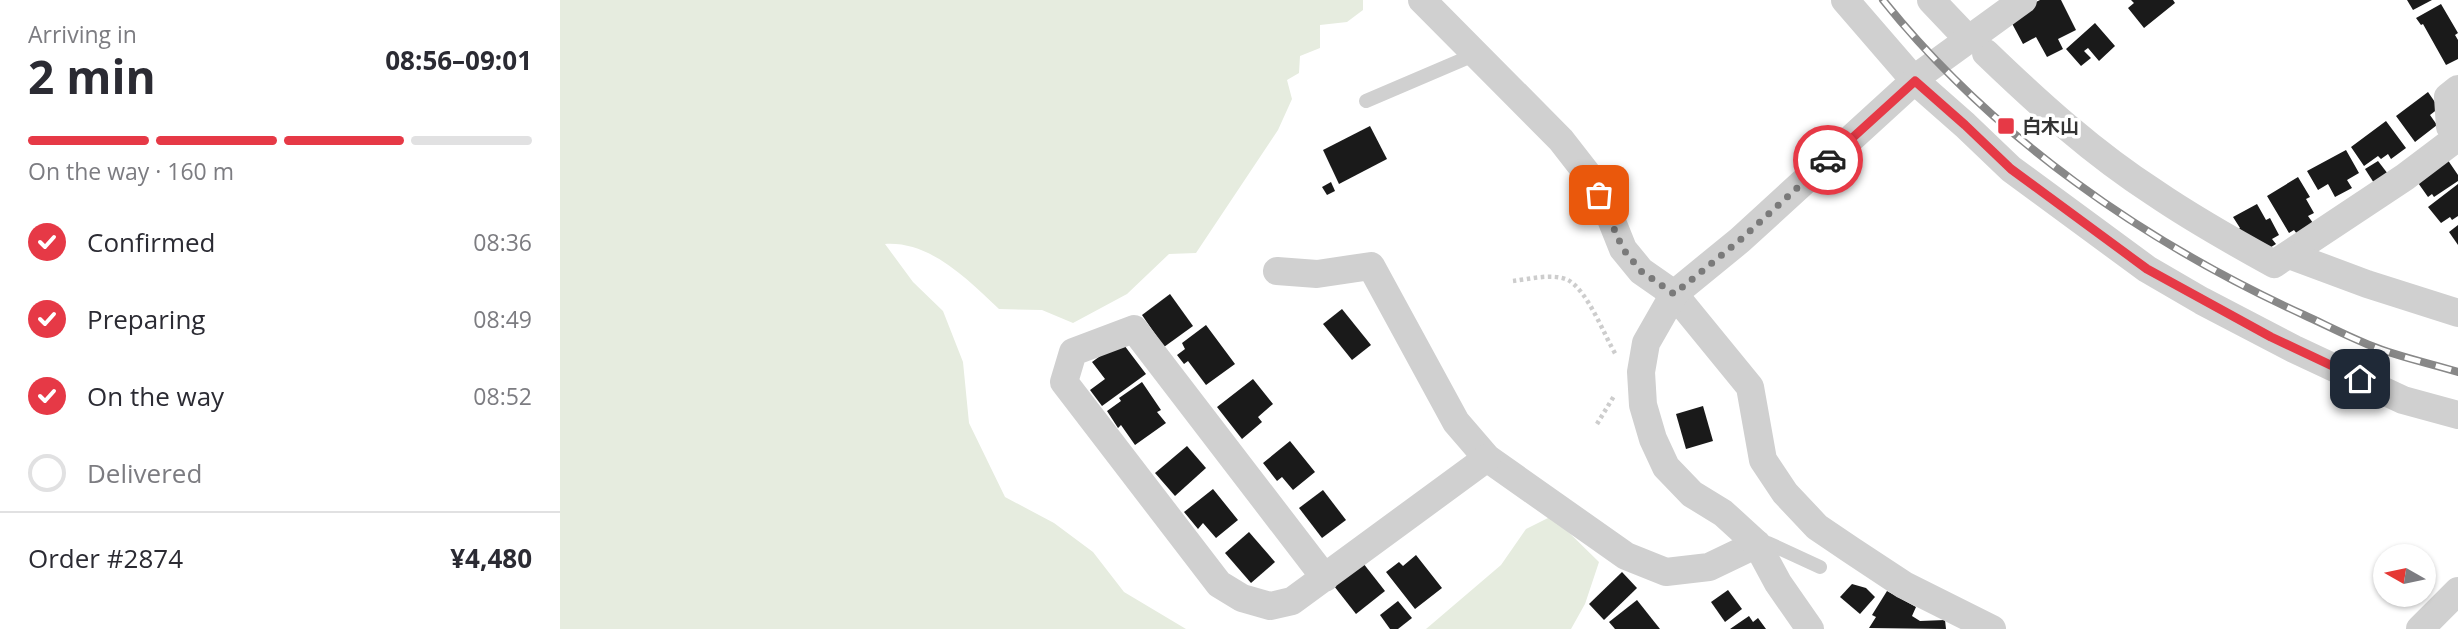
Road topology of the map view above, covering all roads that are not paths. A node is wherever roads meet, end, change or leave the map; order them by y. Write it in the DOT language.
graph roads {
  1 [pos="1422,0"];
  2 [pos="1845,0"];
  3 [pos="1931,0"];
  4 [pos="2023,0"];
  5 [pos="1977,46"];
  6 [pos="1476,54"];
  7 [pos="1915,81"];
  8 [pos="2458,89"];
  9 [pos="1366,102"];
  10 [pos="2458,137"];
  11 [pos="2289,255"];
  12 [pos="1277,271"];
  13 [pos="1674,294"];
  14 [pos="2458,313"];
  15 [pos="2458,415"];
  16 [pos="1487,458"];
  17 [pos="1756,544"];
  18 [pos="1820,567"];
  19 [pos="1325,578"];
  20 [pos="2458,591"];
  21 [pos="1810,629"];
  22 [pos="1992,629"];
  23 [pos="2420,629"];
  1 -- 6 [label="street"];
  2 -- 7 [label="street"];
  3 -- 5 [label="street"];
  4 -- 5 [label="street"];
  5 -- 7 [label="street"];
  5 -- 11 [label="street"];
  6 -- 9 [label="lane"];
  6 -- 13 [label="street"];
  7 -- 13 [label="street"];
  7 -- 15 [label="street"];
  8 -- 10 [label="street"];
  10 -- 11 [label="street"];
  11 -- 14 [label="street"];
  12 -- 16 [label="street"];
  13 -- 17 [label="street"];
  13 -- 22 [label="street"];
  16 -- 17 [label="street"];
  16 -- 19 [label="street"];
  17 -- 18 [label="lane"];
  17 -- 21 [label="street"];
  19 -- 19 [label="street"];
  20 -- 23 [label="street"];
}
